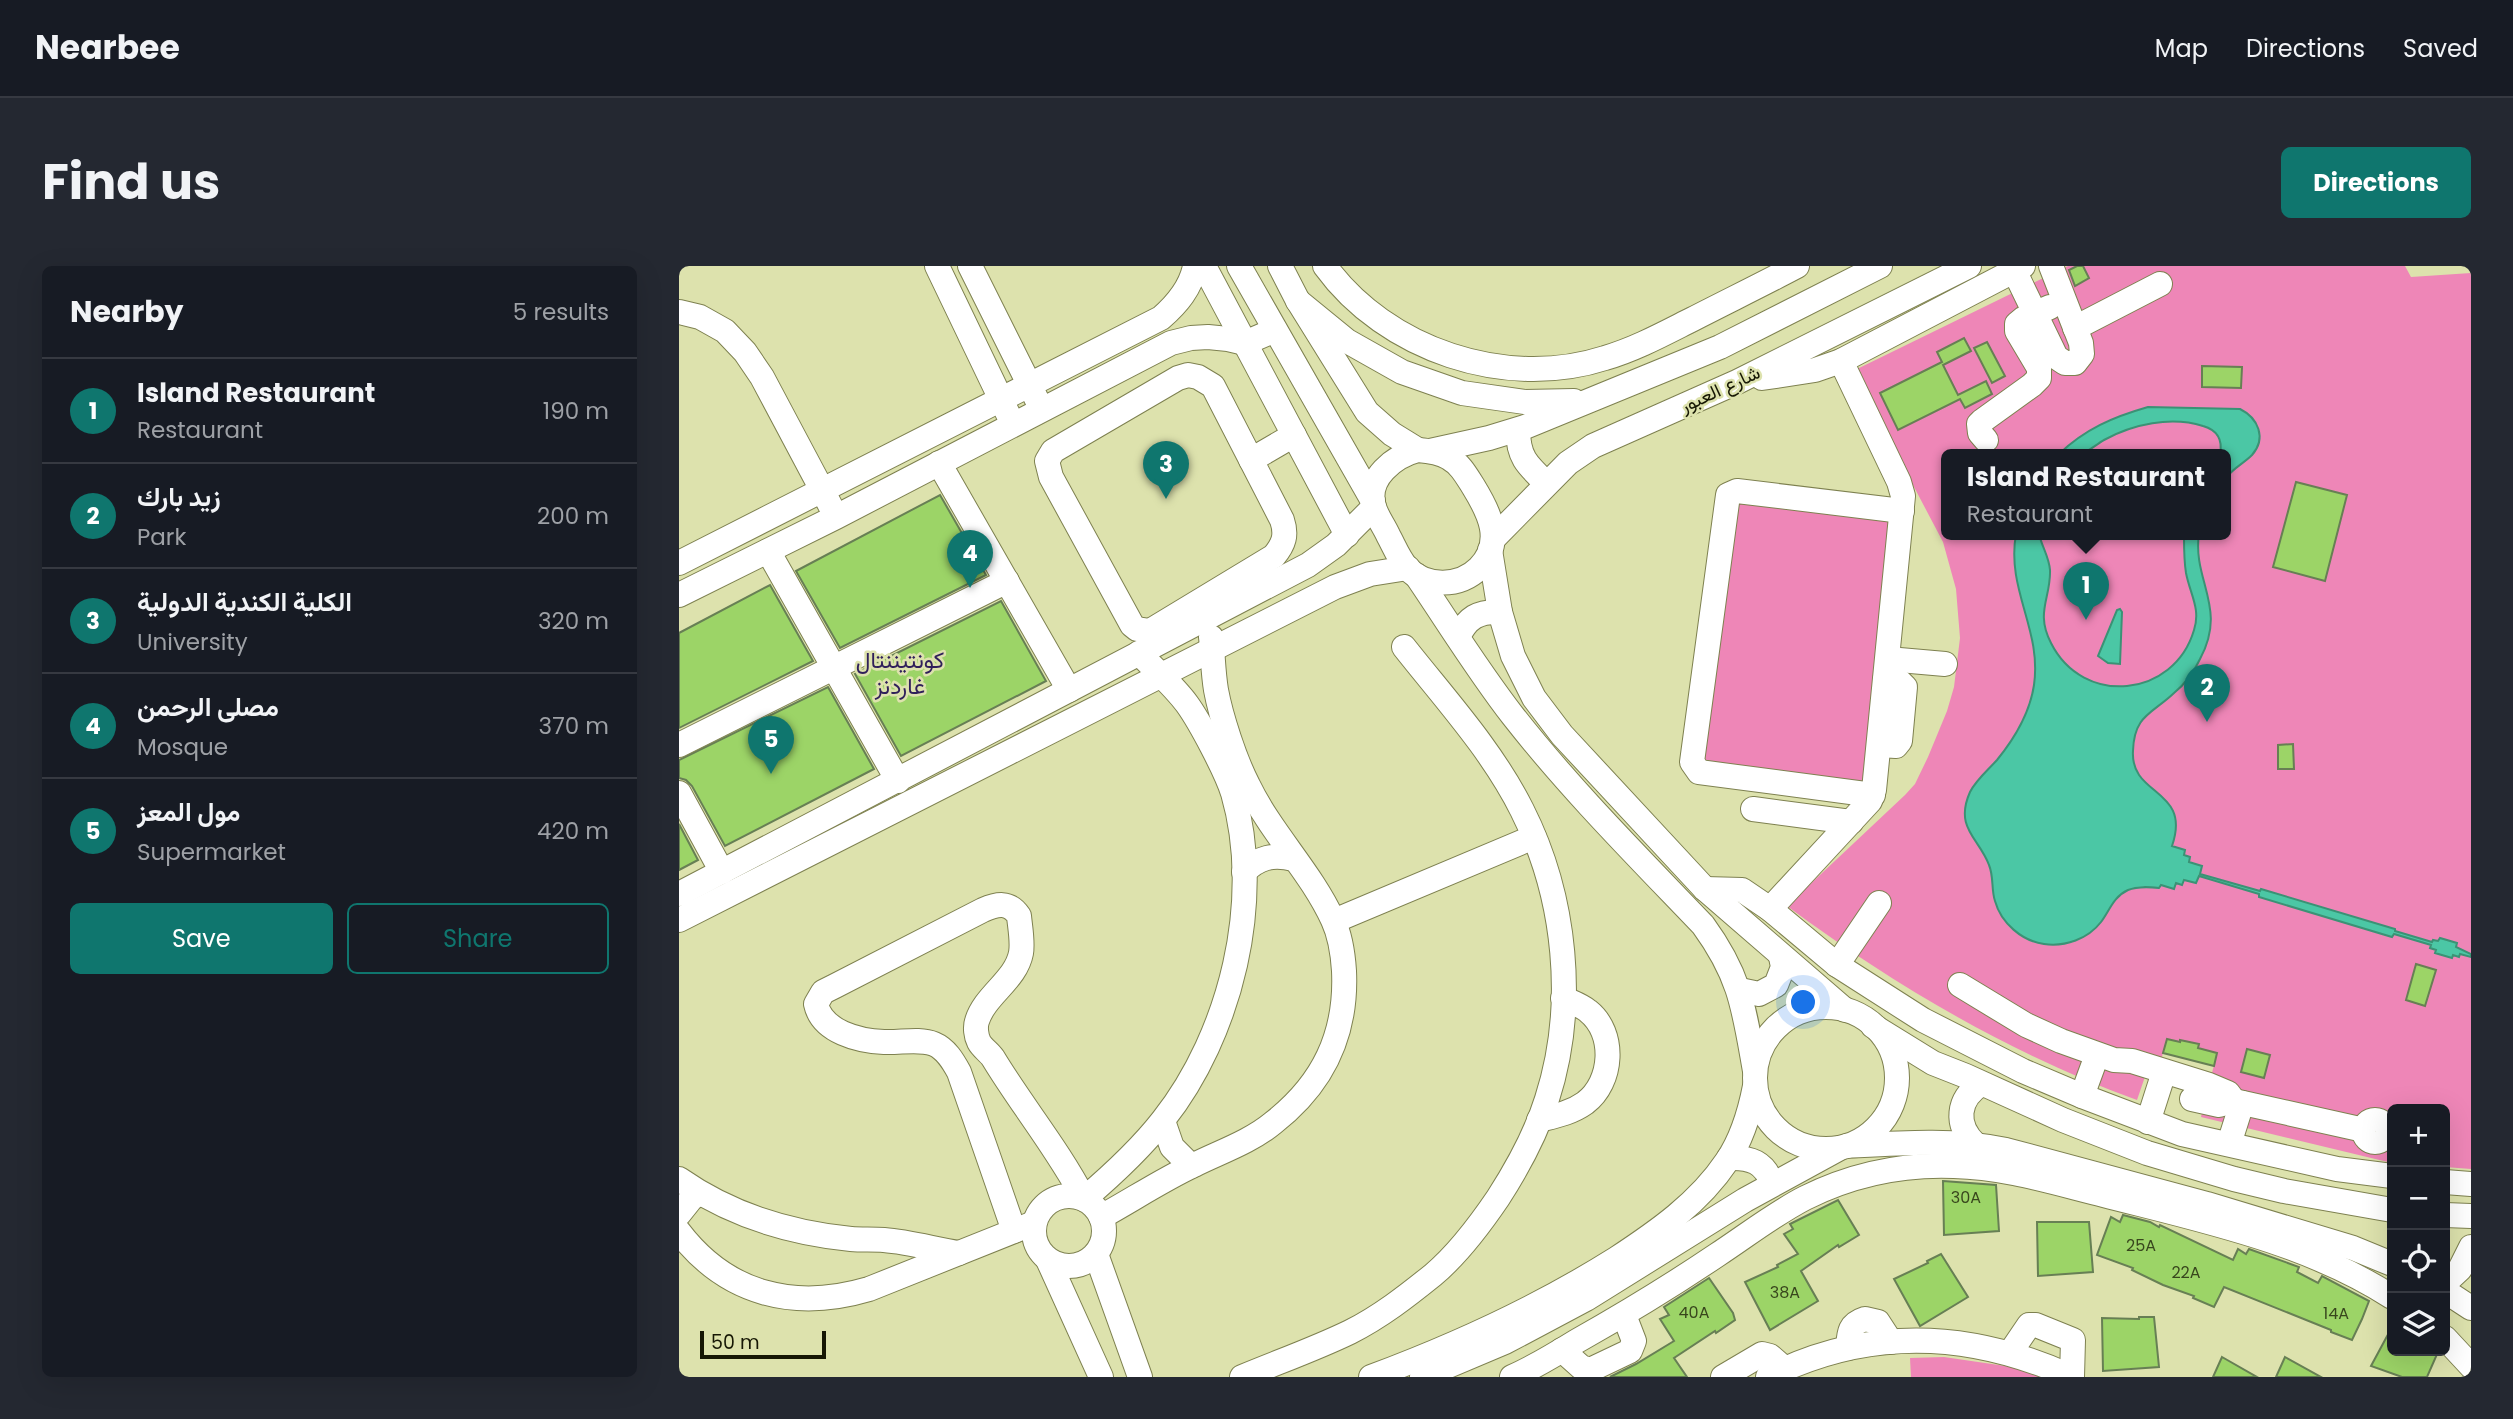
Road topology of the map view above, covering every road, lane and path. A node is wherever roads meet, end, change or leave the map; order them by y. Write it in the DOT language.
graph roads {
  1 [pos="937,266"];
  2 [pos="969,266"];
  3 [pos="1195,266"];
  4 [pos="1204,266"];
  5 [pos="1239,266"];
  6 [pos="1280,266"];
  7 [pos="1325,266"];
  8 [pos="1797,266"];
  9 [pos="1881,266"];
  10 [pos="1969,266"];
  11 [pos="2051,266"];
  12 [pos="2019,268"];
  13 [pos="2160,284"];
  14 [pos="2064,300"];
  15 [pos="1298,301"];
  16 [pos="679,312"];
  17 [pos="2036,313"];
  18 [pos="2075,328"];
  19 [pos="1275,330"];
  20 [pos="1245,343"];
  21 [pos="1139,359"];
  22 [pos="1841,361"];
  23 [pos="1737,382"];
  24 [pos="1029,386"];
  25 [pos="1158,389"];
  26 [pos="1001,400"];
  27 [pos="1588,401"];
  28 [pos="1042,410"];
  29 [pos="1013,425"];
  30 [pos="1518,430"];
  31 [pos="1294,435"];
  32 [pos="1986,440"];
  33 [pos="1424,450"];
  34 [pos="1251,460"];
  35 [pos="939,463"];
  36 [pos="1546,483"];
  37 [pos="823,491"];
  38 [pos="1374,504"];
  39 [pos="1902,512"];
  40 [pos="835,517"];
  41 [pos="1347,535"];
  42 [pos="1492,545"];
  43 [pos="768,551"];
  44 [pos="679,563"];
  45 [pos="1412,572"];
  46 [pos="1255,580"];
  47 [pos="1007,582"];
  48 [pos="679,595"];
  49 [pos="1500,612"];
  50 [pos="1208,617"];
  51 [pos="1458,637"];
  52 [pos="1404,647"];
  53 [pos="1213,650"];
  54 [pos="1139,653"];
  55 [pos="1945,664"];
  56 [pos="835,668"];
  57 [pos="1887,670"];
  58 [pos="1161,676"];
  59 [pos="1069,690"];
  60 [pos="679,746"];
  61 [pos="898,781"];
  62 [pos="1239,788"];
  63 [pos="679,793"];
  64 [pos="1873,795"];
  65 [pos="1753,809"];
  66 [pos="1850,822"];
  67 [pos="1534,837"];
  68 [pos="1294,859"];
  69 [pos="723,872"];
  70 [pos="1244,872"];
  71 [pos="1705,889"];
  72 [pos="679,894"];
  73 [pos="1879,903"];
  74 [pos="1770,909"];
  75 [pos="679,920"];
  76 [pos="1333,921"];
  77 [pos="1781,957"];
  78 [pos="1837,965"];
  79 [pos="1960,985"];
  80 [pos="1740,990"];
  81 [pos="1563,998"];
  82 [pos="1845,1010"];
  83 [pos="1873,1026"];
  84 [pos="991,1055"];
  85 [pos="2106,1058"];
  86 [pos="960,1072"];
  87 [pos="1755,1078"];
  88 [pos="2162,1079"];
  89 [pos="1980,1084"];
  90 [pos="2195,1090"];
  91 [pos="2082,1097"];
  92 [pos="2238,1102"];
  93 [pos="1163,1121"];
  94 [pos="1539,1121"];
  95 [pos="2148,1122"];
  96 [pos="2182,1134"];
  97 [pos="1975,1144"];
  98 [pos="2237,1146"];
  99 [pos="1844,1147"];
  100 [pos="1729,1158"];
  101 [pos="1191,1166"];
  102 [pos="2387,1176"];
  103 [pos="679,1179"];
  104 [pos="2234,1179"];
  105 [pos="2450,1182"];
  106 [pos="1772,1184"];
  107 [pos="2471,1184"];
  108 [pos="699,1193"];
  109 [pos="1093,1208"];
  110 [pos="2387,1209"];
  111 [pos="679,1214"];
  112 [pos="2450,1215"];
  113 [pos="2471,1216"];
  114 [pos="1024,1227"];
  115 [pos="679,1232"];
  116 [pos="885,1240"];
  117 [pos="2471,1247"];
  118 [pos="960,1253"];
  119 [pos="1096,1254"];
  120 [pos="1048,1260"];
  121 [pos="2387,1262"];
  122 [pos="2450,1278"];
  123 [pos="891,1279"];
  124 [pos="2448,1293"];
  125 [pos="2387,1294"];
  126 [pos="2471,1308"];
  127 [pos="1625,1315"];
  128 [pos="2450,1343"];
  129 [pos="1562,1350"];
  130 [pos="2010,1353"];
  131 [pos="2471,1366"];
  132 [pos="1776,1373"];
  133 [pos="1101,1377"];
  134 [pos="1140,1377"];
  135 [pos="1242,1377"];
  136 [pos="1371,1377"];
  137 [pos="1422,1377"];
  138 [pos="1512,1377"];
  139 [pos="1723,1377"];
  140 [pos="2072,1377"];
  1 -- 26 [label="street"];
  2 -- 24 [label="street"];
  3 -- 24 [label="street"];
  4 -- 20 [label="street"];
  5 -- 19 [label="street"];
  6 -- 15 [label="street"];
  7 -- 8 [label="street"];
  9 -- 27 [label="street, شارع العبور"];
  10 -- 23 [label="street, شارع العبور"];
  11 -- 14 [label="street"];
  12 -- 17 [label="street"];
  12 -- 22 [label="street"];
  13 -- 18 [label="street"];
  14 -- 17 [label="street"];
  14 -- 18 [label="street"];
  15 -- 27 [label="street"];
  15 -- 33 [label="street"];
  16 -- 37 [label="street"];
  17 -- 18 [label="street"];
  17 -- 32 [label="street"];
  19 -- 20 [label="street"];
  19 -- 38 [label="street"];
  20 -- 21 [label="street"];
  20 -- 31 [label="street"];
  21 -- 25 [label="street"];
  21 -- 28 [label="street"];
  22 -- 23 [label="street"];
  22 -- 39 [label="street"];
  23 -- 36 [label="street, شارع العبور"];
  24 -- 26 [label="street"];
  24 -- 28 [label="street"];
  25 -- 34 [label="street"];
  25 -- 46 [label="street"];
  26 -- 29 [label="street"];
  26 -- 37 [label="street"];
  27 -- 30 [label="street, شارع العبور"];
  28 -- 29 [label="street"];
  29 -- 35 [label="street"];
  30 -- 33 [label="street, شارع العبور"];
  30 -- 36 [label="street"];
  31 -- 34 [label="street"];
  31 -- 41 [label="street"];
  33 -- 38 [label="street"];
  33 -- 42 [label="street"];
  34 -- 46 [label="street"];
  35 -- 40 [label="street"];
  35 -- 47 [label="street"];
  36 -- 42 [label="street, شارع العبور"];
  37 -- 40 [label="street"];
  37 -- 44 [label="street"];
  38 -- 41 [label="street"];
  38 -- 45 [label="street"];
  39 -- 57 [label="street"];
  39 -- 64 [label="street"];
  40 -- 43 [label="street"];
  41 -- 46 [label="street"];
  42 -- 45 [label="street"];
  42 -- 49 [label="street"];
  43 -- 48 [label="street"];
  43 -- 56 [label="street"];
  45 -- 51 [label="street"];
  45 -- 53 [label="street"];
  46 -- 50 [label="street"];
  47 -- 56 [label="street"];
  47 -- 59 [label="street"];
  49 -- 51 [label="street"];
  49 -- 71 [label="street"];
  50 -- 53 [label="street"];
  50 -- 54 [label="street"];
  51 -- 80 [label="street"];
  52 -- 67 [label="street"];
  53 -- 58 [label="street"];
  53 -- 62 [label="street"];
  54 -- 58 [label="street"];
  54 -- 59 [label="street"];
  55 -- 57 [label="street"];
  56 -- 60 [label="street"];
  56 -- 61 [label="street"];
  57 -- 64 [label="street"];
  58 -- 62 [label="street"];
  58 -- 75 [label="street"];
  59 -- 61 [label="street"];
  61 -- 69 [label="street"];
  62 -- 68 [label="street"];
  62 -- 70 [label="street"];
  63 -- 69 [label="street"];
  64 -- 66 [label="street"];
  65 -- 66 [label="street"];
  66 -- 74 [label="street"];
  67 -- 76 [label="street"];
  67 -- 81 [label="street"];
  68 -- 70 [label="street"];
  68 -- 76 [label="street"];
  69 -- 72 [label="street"];
  70 -- 93 [label="street"];
  71 -- 74 [label="street"];
  71 -- 77 [label="street"];
  73 -- 78 [label="street"];
  74 -- 78 [label="street"];
  76 -- 101 [label="street"];
  77 -- 80 [label="street"];
  77 -- 82 [label="street"];
  78 -- 91 [label="street"];
  79 -- 85 [label="street"];
  80 -- 87 [label="street"];
  81 -- 94 [label="street"];
  81 -- 94 [label="street"];
  82 -- 83 [label="street"];
  82 -- 87 [label="street"];
  83 -- 89 [label="street"];
  83 -- 99 [label="street"];
  84 -- 86 [label="street"];
  84 -- 86 [label="street"];
  84 -- 109 [label="street"];
  85 -- 88 [label="street"];
  85 -- 91 [label="street"];
  86 -- 114 [label="street"];
  87 -- 99 [label="street"];
  87 -- 100 [label="street"];
  88 -- 90 [label="street"];
  88 -- 95 [label="street"];
  89 -- 97 [label="street"];
  89 -- 104 [label="street"];
  90 -- 92 [label="street"];
  90 -- 96 [label="street"];
  91 -- 95 [label="street"];
  92 -- 98 [label="street"];
  92 -- 102 [label="street"];
  93 -- 101 [label="street"];
  93 -- 109 [label="street"];
  94 -- 135 [label="street"];
  95 -- 96 [label="street"];
  96 -- 98 [label="street"];
  97 -- 99 [label="street"];
  97 -- 121 [label="street"];
  98 -- 102 [label="street"];
  98 -- 104 [label="street"];
  99 -- 106 [label="street"];
  100 -- 106 [label="street"];
  100 -- 136 [label="street"];
  101 -- 109 [label="street"];
  103 -- 108 [label="street"];
  104 -- 110 [label="street"];
  105 -- 107 [label="street"];
  106 -- 137 [label="street"];
  108 -- 111 [label="street"];
  108 -- 116 [label="street"];
  109 -- 114 [label="street"];
  109 -- 119 [label="street"];
  112 -- 113 [label="street"];
  114 -- 118 [label="street"];
  114 -- 120 [label="street"];
  115 -- 123 [label="street"];
  116 -- 118 [label="street"];
  116 -- 123 [label="street"];
  117 -- 122 [label="street"];
  118 -- 123 [label="street"];
  119 -- 120 [label="street"];
  119 -- 134 [label="street"];
  120 -- 133 [label="street"];
  124 -- 126 [label="street"];
  125 -- 127 [label="street"];
  127 -- 129 [label="street"];
  127 -- 129 [label="street"];
  128 -- 131 [label="street"];
  129 -- 138 [label="street"];
  130 -- 132 [label="street"];
  130 -- 140 [label="street"];
  130 -- 140 [label="street"];
  132 -- 139 [label="street"];
}
